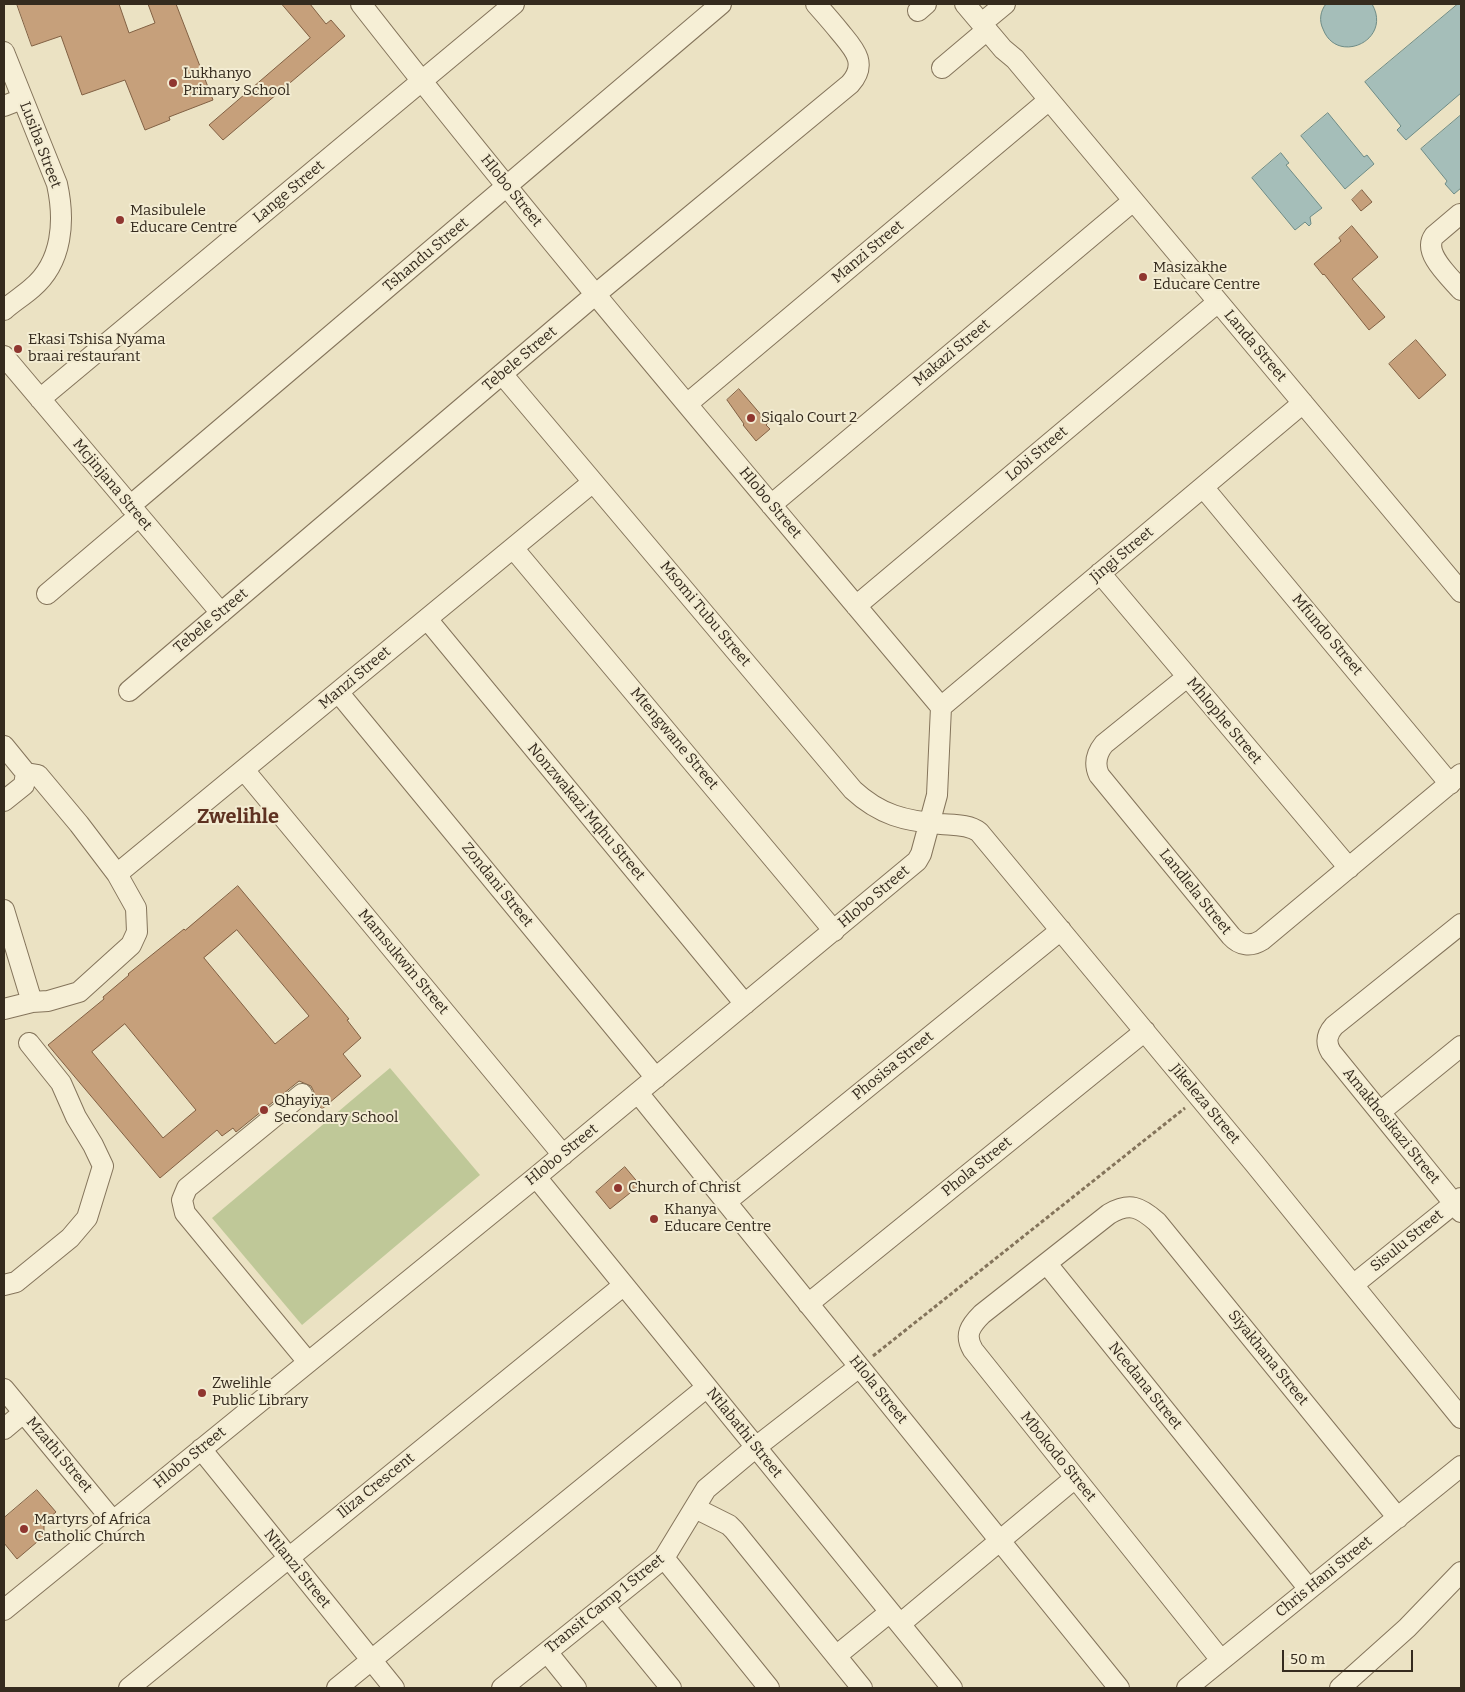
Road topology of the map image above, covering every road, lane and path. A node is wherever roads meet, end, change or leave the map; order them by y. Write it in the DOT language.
graph roads {
  1 [pos="361,4"];
  2 [pos="514,4"];
  3 [pos="721,4"];
  4 [pos="965,4"];
  5 [pos="1005,4"];
  6 [pos="821,9"];
  7 [pos="984,27"];
  8 [pos="4,52"];
  9 [pos="942,68"];
  10 [pos="421,81"];
  11 [pos="22,99"];
  12 [pos="1049,100"];
  13 [pos="4,106"];
  14 [pos="507,186"];
  15 [pos="1133,201"];
  16 [pos="1460,214"];
  17 [pos="1461,290"];
  18 [pos="596,294"];
  19 [pos="1218,302"];
  20 [pos="4,310"];
  21 [pos="4,356"];
  22 [pos="502,374"];
  23 [pos="40,399"];
  24 [pos="1303,403"];
  25 [pos="687,404"];
  26 [pos="593,482"];
  27 [pos="1203,487"];
  28 [pos="772,505"];
  29 [pos="134,511"];
  30 [pos="513,548"];
  31 [pos="1100,573"];
  32 [pos="1461,592"];
  33 [pos="46,594"];
  34 [pos="856,606"];
  35 [pos="221,613"];
  36 [pos="427,619"];
  37 [pos="1187,677"];
  38 [pos="129,691"];
  39 [pos="338,692"];
  40 [pos="940,707"];
  41 [pos="4,746"];
  42 [pos="244,770"];
  43 [pos="26,773"];
  44 [pos="1456,779"];
  45 [pos="4,801"];
  46 [pos="929,823"];
  47 [pos="1349,868"];
  48 [pos="117,874"];
  49 [pos="4,910"];
  50 [pos="1461,924"];
  51 [pos="834,930"];
  52 [pos="1061,930"];
  53 [pos="32,1002"];
  54 [pos="745,1004"];
  55 [pos="4,1009"];
  56 [pos="1145,1031"];
  57 [pos="28,1043"];
  58 [pos="1461,1046"];
  59 [pos="656,1078"];
  60 [pos="638,1093"];
  61 [pos="302,1094"];
  62 [pos="1200,1097"];
  63 [pos="1380,1112"];
  64 [pos="563,1155"];
  65 [pos="536,1177"];
  66 [pos="726,1202"];
  67 [pos="1459,1204"];
  68 [pos="1046,1264"];
  69 [pos="4,1285"];
  70 [pos="624,1285"];
  71 [pos="1353,1285"];
  72 [pos="808,1304"];
  73 [pos="308,1362"];
  74 [pos="859,1366"];
  75 [pos="707,1387"];
  76 [pos="4,1389"];
  77 [pos="23,1413"];
  78 [pos="1461,1418"];
  79 [pos="4,1429"];
  80 [pos="756,1447"];
  81 [pos="201,1449"];
  82 [pos="1461,1466"];
  83 [pos="1075,1478"];
  84 [pos="695,1508"];
  85 [pos="1398,1518"];
  86 [pos="113,1521"];
  87 [pos="1000,1541"];
  88 [pos="288,1558"];
  89 [pos="664,1558"];
  90 [pos="1461,1572"];
  91 [pos="1309,1589"];
  92 [pos="604,1606"];
  93 [pos="4,1610"];
  94 [pos="895,1618"];
  95 [pos="547,1652"];
  96 [pos="836,1656"];
  97 [pos="1221,1660"];
  98 [pos="371,1661"];
  99 [pos="129,1688"];
  100 [pos="338,1688"];
  101 [pos="394,1688"];
  102 [pos="502,1688"];
  103 [pos="576,1688"];
  104 [pos="671,1688"];
  105 [pos="769,1688"];
  106 [pos="862,1688"];
  107 [pos="952,1688"];
  108 [pos="1119,1688"];
  109 [pos="1187,1688"];
  110 [pos="1340,1688"];
  1 -- 10 [label="street, Hlobo Street"];
  2 -- 10 [label="street, Lange Street"];
  3 -- 14 [label="street, Tshandu Street"];
  4 -- 7 [label="street, Landa Street"];
  5 -- 7 [label="street"];
  6 -- 18 [label="street, Tebele Street"];
  7 -- 9 [label="street"];
  7 -- 12 [label="street, Landa Street"];
  8 -- 11 [label="street, Lusiba Street"];
  10 -- 14 [label="street, Hlobo Street"];
  10 -- 23 [label="street, Lange Street"];
  11 -- 13 [label="street"];
  11 -- 20 [label="street, Lusiba Street"];
  12 -- 15 [label="street, Landa Street"];
  12 -- 25 [label="street, Manzi Street"];
  14 -- 18 [label="street, Hlobo Street"];
  14 -- 29 [label="street, Tshandu Street"];
  15 -- 19 [label="street, Landa Street"];
  15 -- 28 [label="street, Makazi Street"];
  16 -- 17 [label="street"];
  18 -- 22 [label="street, Tebele Street"];
  18 -- 25 [label="street, Hlobo Street"];
  19 -- 24 [label="street, Landa Street"];
  19 -- 34 [label="street, Lobi Street"];
  21 -- 23 [label="street, Mcjinjana Street"];
  22 -- 26 [label="street, Msomi Tubu Street"];
  22 -- 35 [label="street, Tebele Street"];
  23 -- 29 [label="street, Mcjinjana Street"];
  24 -- 27 [label="street, Jingi Street"];
  24 -- 32 [label="street, Landa Street"];
  25 -- 28 [label="street, Hlobo Street"];
  26 -- 30 [label="street, Manzi Street"];
  26 -- 46 [label="street, Msomi Tubu Street"];
  27 -- 31 [label="street, Jingi Street"];
  27 -- 44 [label="street, Mfundo Street"];
  28 -- 34 [label="street, Hlobo Street"];
  29 -- 33 [label="street, Tshandu Street"];
  29 -- 35 [label="street, Mcjinjana Street"];
  30 -- 36 [label="street, Manzi Street"];
  30 -- 51 [label="street, Mtengwane Street"];
  31 -- 37 [label="street, Mhlophe Street"];
  31 -- 40 [label="street, Jingi Street"];
  34 -- 40 [label="street, Hlobo Street"];
  35 -- 38 [label="street, Tebele Street"];
  36 -- 39 [label="street, Manzi Street"];
  36 -- 54 [label="street, Nonzwakazi Mqhu Street"];
  37 -- 47 [label="street, Mhlophe Street"];
  37 -- 47 [label="street, Landlela Street"];
  39 -- 42 [label="street, Manzi Street"];
  39 -- 59 [label="street, Zondani Street"];
  40 -- 46 [label="street, Hlobo Street"];
  41 -- 43 [label="street"];
  42 -- 48 [label="street, Manzi Street"];
  42 -- 64 [label="street, Mamsukwin Street"];
  43 -- 45 [label="street"];
  43 -- 48 [label="street"];
  44 -- 47 [label="street, Landlela Street"];
  46 -- 51 [label="street, Hlobo Street"];
  46 -- 52 [label="street, Jikeleza Street"];
  48 -- 53 [label="street"];
  49 -- 53 [label="street"];
  50 -- 63 [label="street, Amakhosikazi Street"];
  51 -- 54 [label="street, Hlobo Street"];
  52 -- 56 [label="street, Jikeleza Street"];
  52 -- 66 [label="street, Phosisa Street"];
  53 -- 55 [label="street"];
  54 -- 59 [label="street, Hlobo Street"];
  56 -- 62 [label="street, Jikeleza Street"];
  56 -- 72 [label="street, Phola Street"];
  57 -- 69 [label="street"];
  58 -- 63 [label="street"];
  59 -- 60 [label="street, Hlobo Street"];
  60 -- 64 [label="street, Hlobo Street"];
  60 -- 66 [label="street, Hlola Street"];
  61 -- 73 [label="street"];
  62 -- 71 [label="street, Jikeleza Street"];
  62 -- 74 [label="path"];
  63 -- 67 [label="street, Amakhosikazi Street"];
  64 -- 65 [label="street, Hlobo Street"];
  65 -- 70 [label="street, Ntlabathi Street"];
  65 -- 73 [label="street, Hlobo Street"];
  66 -- 72 [label="street, Hlola Street"];
  67 -- 71 [label="street, Sisulu Street"];
  68 -- 83 [label="street, Mbokodo Street"];
  68 -- 85 [label="street, Siyakhana Street"];
  68 -- 91 [label="street, Ncedana Street"];
  70 -- 75 [label="street, Ntlabathi Street"];
  70 -- 88 [label="street, Iliza Crescent"];
  71 -- 78 [label="street, Jikeleza Street"];
  72 -- 74 [label="street, Hlola Street"];
  73 -- 81 [label="street, Hlobo Street"];
  74 -- 80 [label="street, Transit Camp 1 Street"];
  74 -- 87 [label="street, Hlola Street"];
  75 -- 80 [label="street, Ntlabathi Street"];
  75 -- 98 [label="street"];
  76 -- 77 [label="street, Mzathi Street"];
  77 -- 79 [label="street"];
  77 -- 86 [label="street, Mzathi Street"];
  80 -- 84 [label="street, Transit Camp 1 Street"];
  80 -- 94 [label="street, Ntlabathi Street"];
  81 -- 86 [label="street, Hlobo Street"];
  81 -- 88 [label="street, Ntlanzi Street"];
  82 -- 85 [label="street, Chris Hani Street"];
  83 -- 87 [label="street"];
  83 -- 97 [label="street, Mbokodo Street"];
  84 -- 89 [label="street, Transit Camp 1 Street"];
  84 -- 96 [label="street"];
  85 -- 91 [label="street, Chris Hani Street"];
  86 -- 93 [label="street, Hlobo Street"];
  87 -- 94 [label="street"];
  87 -- 108 [label="street, Hlola Street"];
  88 -- 98 [label="street, Ntlanzi Street"];
  88 -- 99 [label="street, Iliza Crescent"];
  89 -- 92 [label="street, Transit Camp 1 Street"];
  89 -- 105 [label="street"];
  90 -- 110 [label="street"];
  91 -- 97 [label="street, Chris Hani Street"];
  92 -- 95 [label="street, Transit Camp 1 Street"];
  92 -- 104 [label="street"];
  94 -- 96 [label="street"];
  94 -- 107 [label="street, Ntlabathi Street"];
  95 -- 102 [label="street, Transit Camp 1 Street"];
  95 -- 103 [label="street"];
  96 -- 106 [label="street"];
  97 -- 109 [label="street, Chris Hani Street"];
  98 -- 100 [label="street"];
  98 -- 101 [label="street, Ntlanzi Street"];
}
